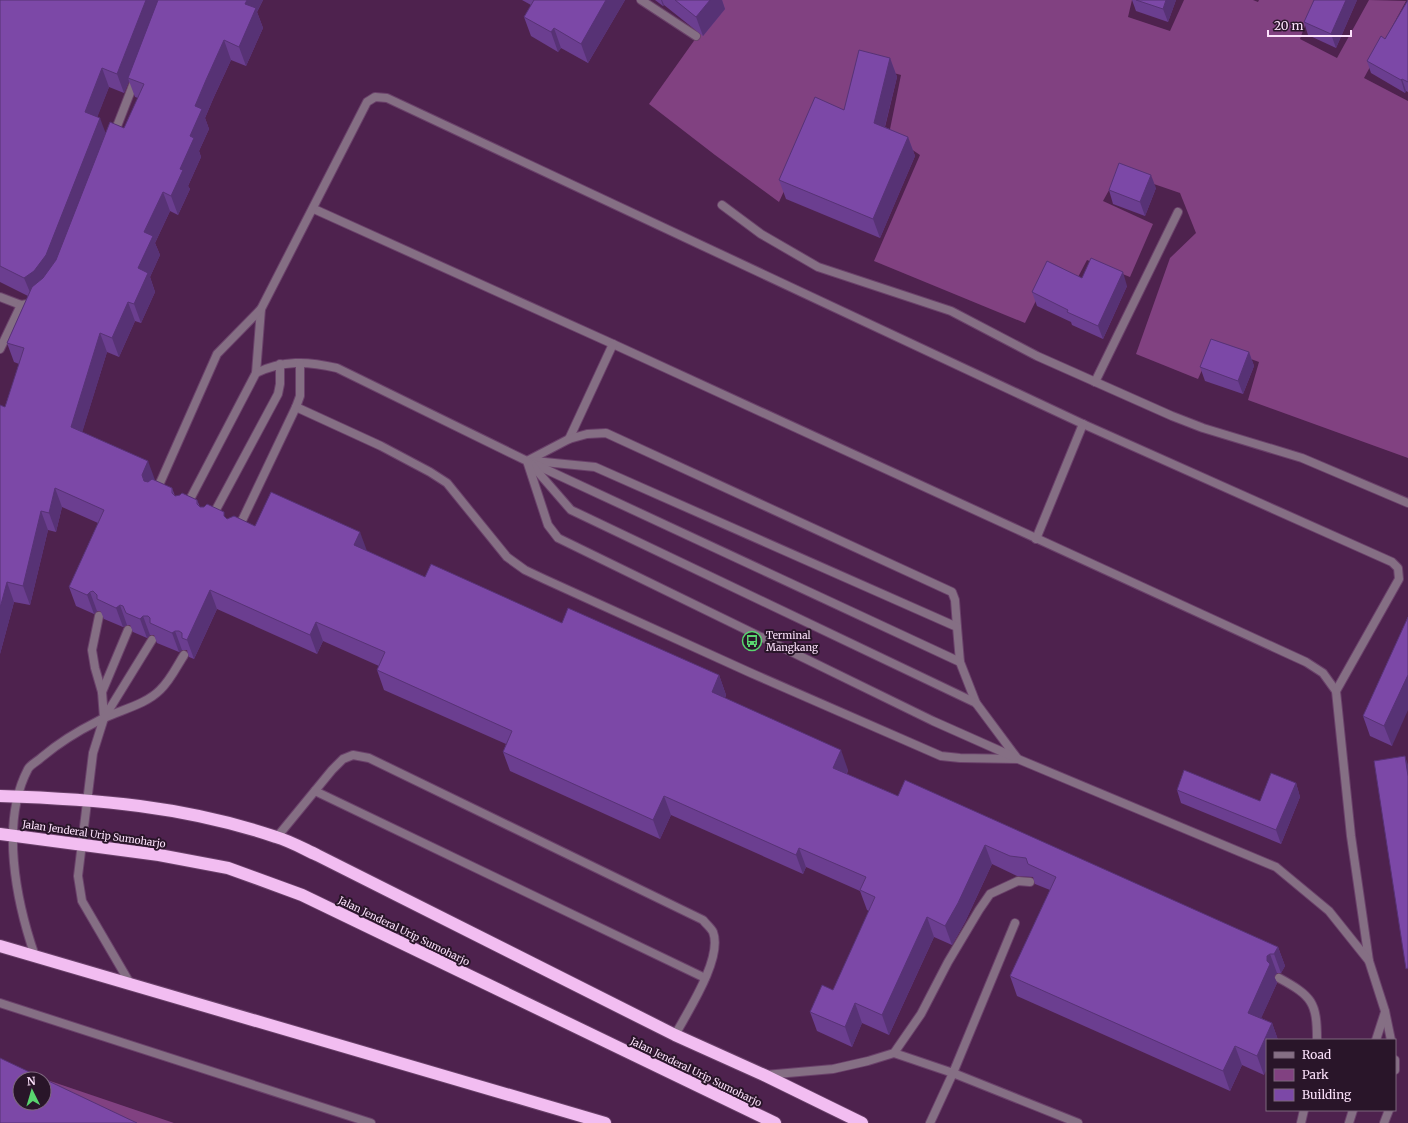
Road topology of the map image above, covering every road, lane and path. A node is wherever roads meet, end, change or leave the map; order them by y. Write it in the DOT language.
graph roads {
  1 [pos="641,0"];
  2 [pos="696,36"];
  3 [pos="140,69"];
  4 [pos="110,143"];
  5 [pos="722,205"];
  6 [pos="314,209"];
  7 [pos="1178,212"];
  8 [pos="0,298"];
  9 [pos="42,298"];
  10 [pos="21,305"];
  11 [pos="261,309"];
  12 [pos="613,344"];
  13 [pos="0,350"];
  14 [pos="300,363"];
  15 [pos="280,364"];
  16 [pos="256,373"];
  17 [pos="1095,382"];
  18 [pos="296,408"];
  19 [pos="1083,424"];
  20 [pos="569,438"];
  21 [pos="527,460"];
  22 [pos="154,496"];
  23 [pos="1408,503"];
  24 [pos="184,510"];
  25 [pos="210,521"];
  26 [pos="236,533"];
  27 [pos="1036,539"];
  28 [pos="99,616"];
  29 [pos="957,627"];
  30 [pos="128,630"];
  31 [pos="152,640"];
  32 [pos="184,655"];
  33 [pos="960,662"];
  34 [pos="1336,691"];
  35 [pos="102,692"];
  36 [pos="976,703"];
  37 [pos="104,718"];
  38 [pos="1018,759"];
  39 [pos="315,791"];
  40 [pos="0,796"];
  41 [pos="14,796"];
  42 [pos="86,799"];
  43 [pos="4,834"];
  44 [pos="277,837"];
  45 [pos="82,844"];
  46 [pos="1030,882"];
  47 [pos="1015,923"];
  48 [pos="0,946"];
  49 [pos="35,956"];
  50 [pos="1369,961"];
  51 [pos="705,978"];
  52 [pos="1279,978"];
  53 [pos="131,986"];
  54 [pos="0,1003"];
  55 [pos="1385,1011"];
  56 [pos="675,1035"];
  57 [pos="1317,1039"];
  58 [pos="1376,1039"];
  59 [pos="1391,1039"];
  60 [pos="894,1053"];
  61 [pos="953,1073"];
  62 [pos="764,1075"];
  63 [pos="1304,1111"];
  64 [pos="1353,1111"];
  65 [pos="1389,1111"];
  66 [pos="371,1123"];
  67 [pos="605,1123"];
  68 [pos="775,1123"];
  69 [pos="862,1123"];
  70 [pos="930,1123"];
  71 [pos="1078,1123"];
  72 [pos="1301,1123"];
  73 [pos="1349,1123"];
  74 [pos="1384,1123"];
  1 -- 2 [label="street"];
  3 -- 4 [label="street"];
  5 -- 17 [label="street"];
  6 -- 11 [label="street"];
  6 -- 12 [label="street"];
  6 -- 19 [label="street"];
  7 -- 17 [label="street"];
  8 -- 10 [label="street"];
  9 -- 10 [label="street"];
  10 -- 13 [label="street"];
  11 -- 16 [label="street"];
  11 -- 22 [label="street"];
  12 -- 20 [label="street"];
  12 -- 27 [label="street"];
  14 -- 15 [label="street"];
  14 -- 18 [label="street"];
  14 -- 21 [label="street"];
  15 -- 16 [label="street"];
  15 -- 25 [label="street"];
  16 -- 24 [label="street"];
  17 -- 23 [label="street"];
  18 -- 26 [label="street"];
  18 -- 38 [label="street"];
  19 -- 27 [label="street"];
  19 -- 34 [label="street"];
  20 -- 21 [label="street"];
  20 -- 29 [label="street"];
  21 -- 29 [label="street"];
  21 -- 33 [label="street"];
  21 -- 36 [label="street"];
  21 -- 38 [label="street"];
  27 -- 34 [label="street"];
  28 -- 35 [label="street"];
  29 -- 33 [label="street"];
  30 -- 35 [label="street"];
  31 -- 37 [label="street"];
  32 -- 37 [label="street"];
  33 -- 36 [label="street"];
  34 -- 50 [label="street"];
  35 -- 37 [label="street"];
  36 -- 38 [label="street"];
  37 -- 41 [label="street"];
  37 -- 42 [label="street"];
  38 -- 50 [label="street"];
  39 -- 44 [label="street"];
  39 -- 51 [label="street"];
  39 -- 51 [label="street"];
  40 -- 41 [label="highway"];
  41 -- 42 [label="highway"];
  41 -- 43 [label="street"];
  42 -- 44 [label="highway"];
  42 -- 45 [label="street"];
  43 -- 45 [label="highway, Jalan Jenderal Urip Sumoharjo"];
  43 -- 49 [label="street"];
  44 -- 56 [label="highway"];
  45 -- 53 [label="street"];
  45 -- 68 [label="highway, Jalan Jenderal Urip Sumoharjo"];
  46 -- 60 [label="street"];
  47 -- 61 [label="street"];
  48 -- 49 [label="highway"];
  49 -- 53 [label="highway"];
  50 -- 55 [label="street"];
  51 -- 56 [label="street"];
  52 -- 57 [label="street"];
  53 -- 67 [label="highway"];
  54 -- 66 [label="street"];
  55 -- 58 [label="street"];
  55 -- 59 [label="street"];
  56 -- 62 [label="highway"];
  60 -- 61 [label="street"];
  60 -- 62 [label="street"];
  61 -- 70 [label="street"];
  61 -- 71 [label="street"];
  62 -- 69 [label="highway"];
  63 -- 72 [label="street"];
  64 -- 73 [label="street"];
  65 -- 74 [label="street"];
}
